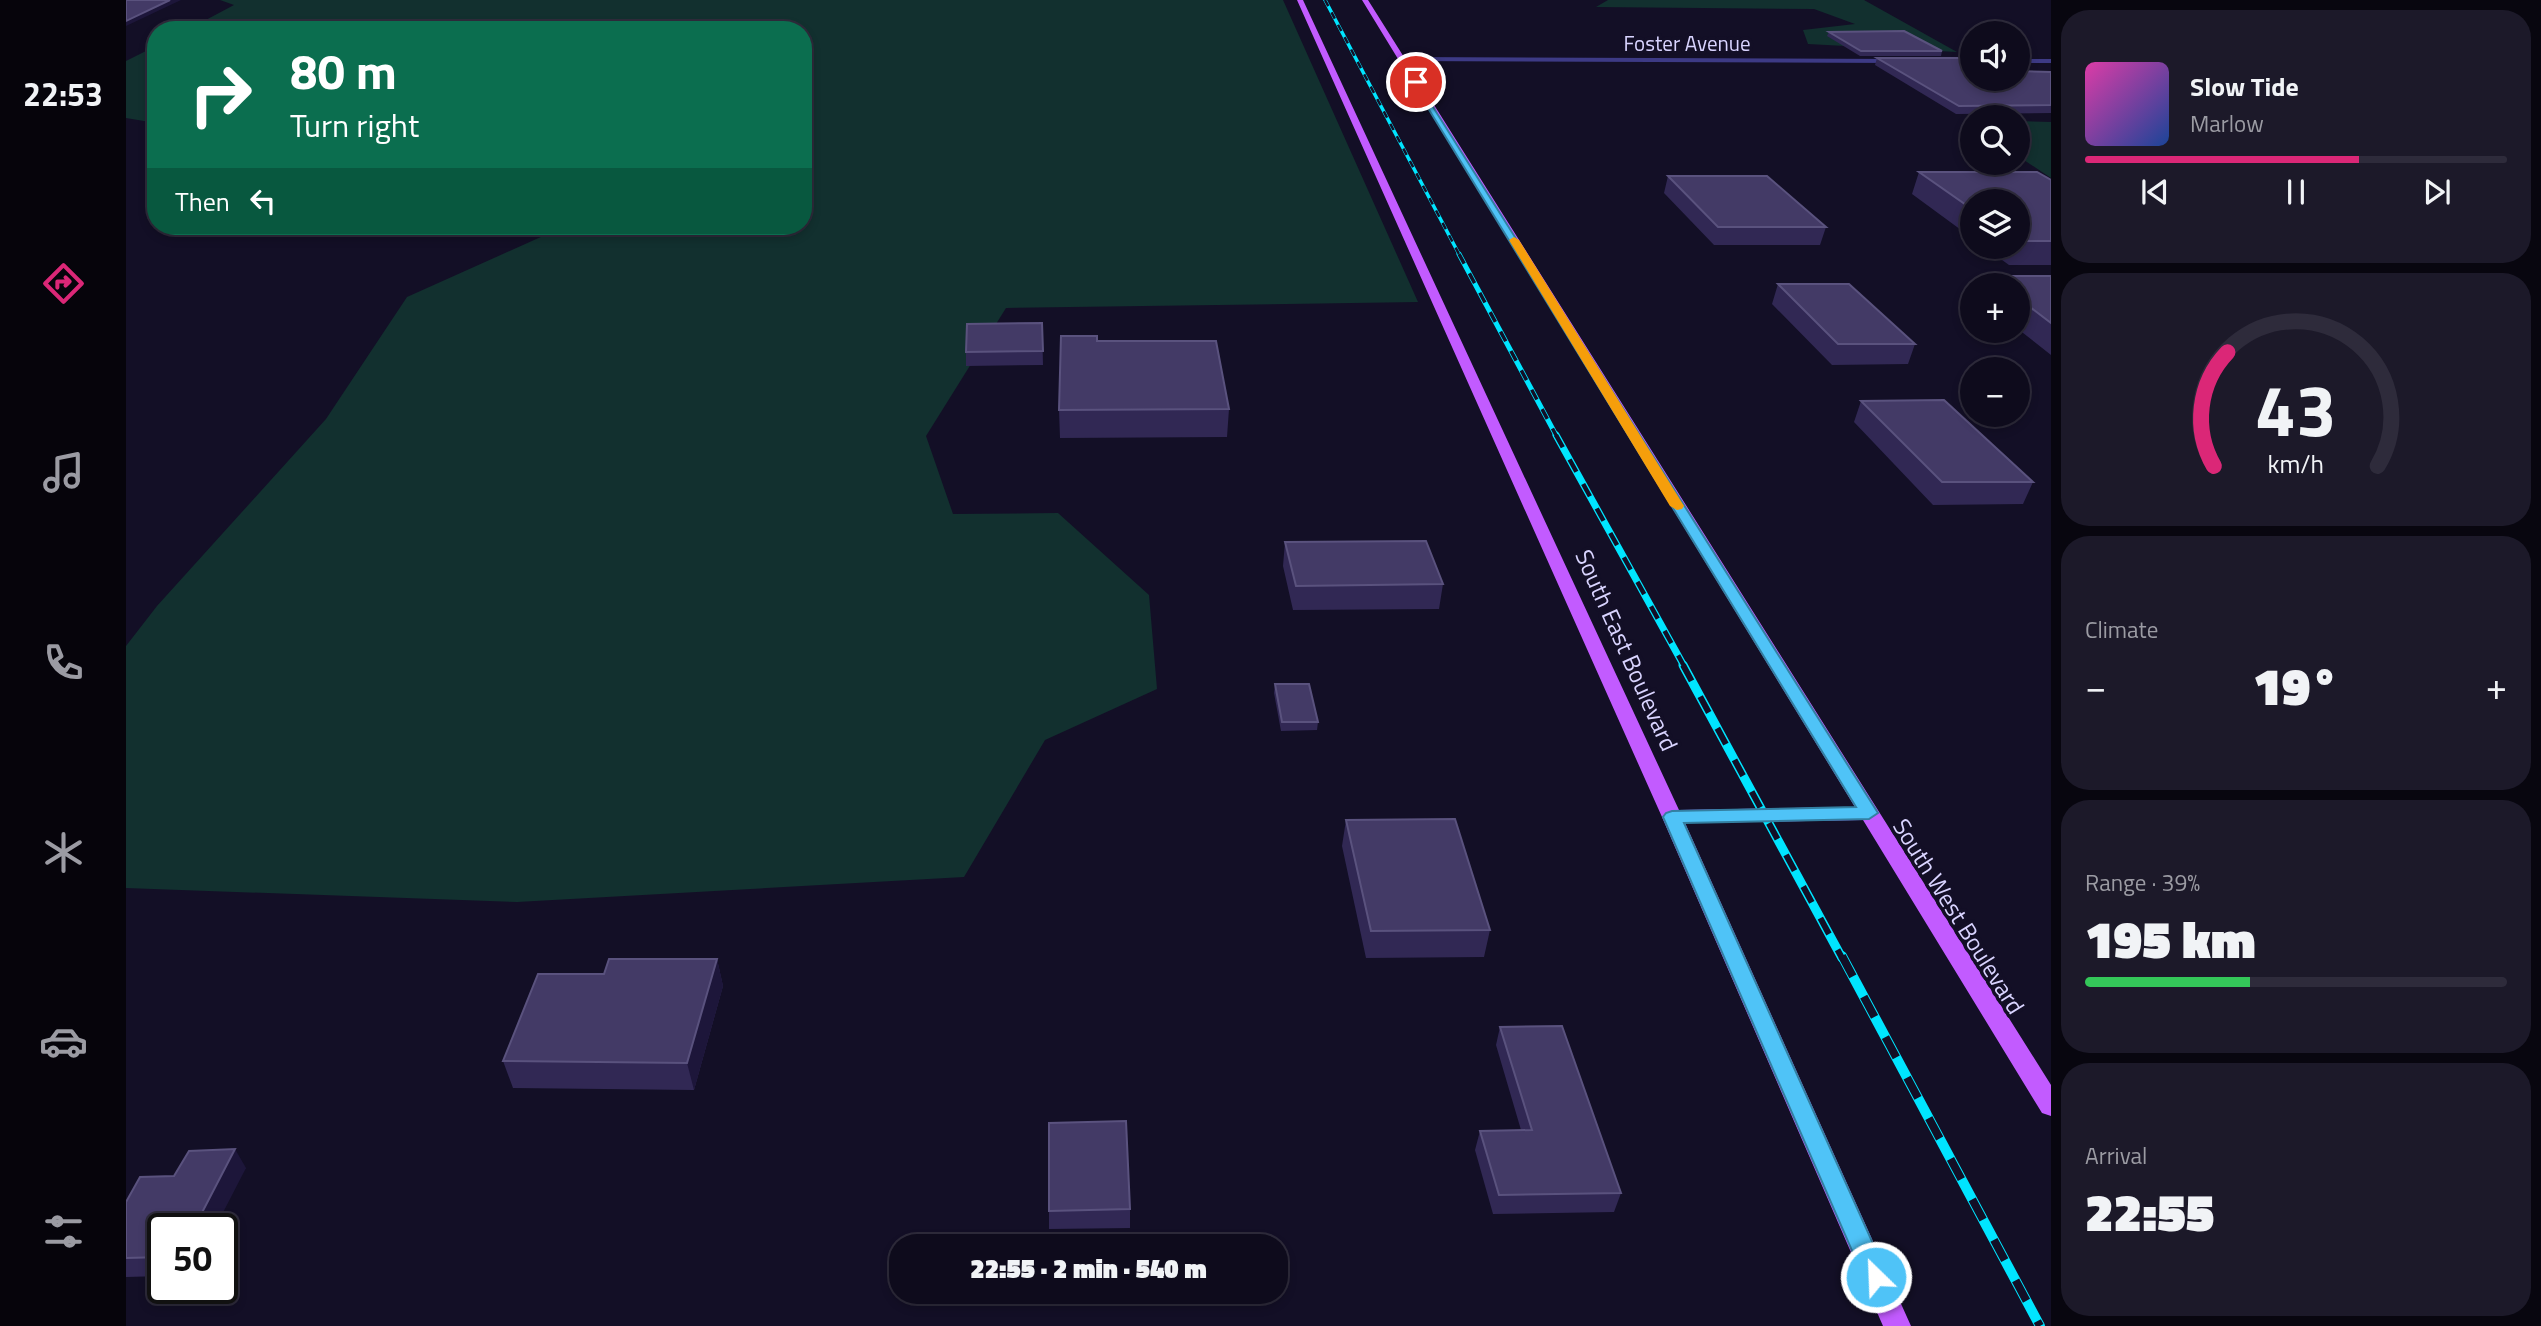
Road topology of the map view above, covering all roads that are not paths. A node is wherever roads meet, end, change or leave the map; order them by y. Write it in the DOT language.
graph roads {
  1 [pos="1300,0"];
  2 [pos="1365,0"];
  3 [pos="1401,59"];
  4 [pos="1905,61"];
  5 [pos="1932,61"];
  6 [pos="1960,61"];
  7 [pos="2030,61"];
  8 [pos="2051,61"];
  9 [pos="1869,813"];
  10 [pos="1672,817"];
  11 [pos="2051,1106"];
  12 [pos="1897,1326"];
  1 -- 10 [label="main road, South East Boulevard"];
  2 -- 3 [label="main road, South West Boulevard"];
  3 -- 4 [label="street, Foster Avenue"];
  3 -- 9 [label="main road, South West Boulevard"];
  5 -- 6 [label="street"];
  7 -- 8 [label="street"];
  9 -- 10 [label="main road"];
  9 -- 11 [label="main road, South West Boulevard"];
  10 -- 12 [label="main road, South East Boulevard"];
}
